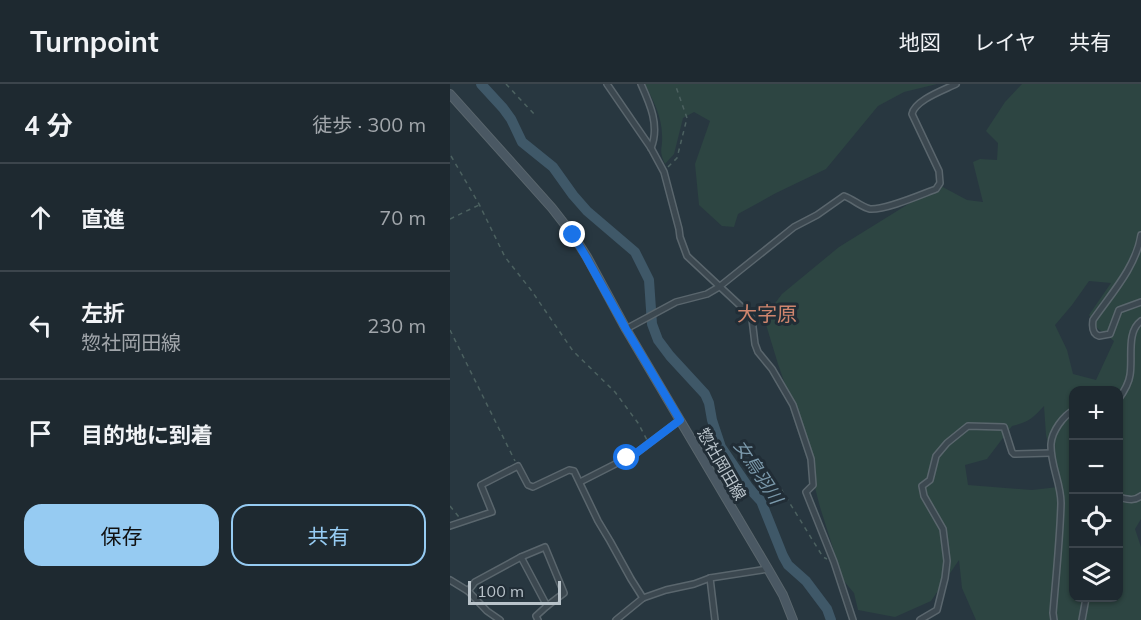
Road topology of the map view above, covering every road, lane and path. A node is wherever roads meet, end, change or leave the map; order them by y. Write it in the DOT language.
graph roads {
  1 [pos="506,84"];
  2 [pos="607,84"];
  3 [pos="641,84"];
  4 [pos="675,84"];
  5 [pos="956,84"];
  6 [pos="450,94"];
  7 [pos="534,114"];
  8 [pos="651,148"];
  9 [pos="451,156"];
  10 [pos="664,172"];
  11 [pos="479,204"];
  12 [pos="450,219"];
  13 [pos="1141,235"];
  14 [pos="719,287"];
  15 [pos="1141,302"];
  16 [pos="1141,321"];
  17 [pos="629,327"];
  18 [pos="450,330"];
  19 [pos="1123,392"];
  20 [pos="1069,413"];
  21 [pos="680,420"];
  22 [pos="649,443"];
  23 [pos="1052,453"];
  24 [pos="518,466"];
  25 [pos="580,482"];
  26 [pos="781,489"];
  27 [pos="1141,496"];
  28 [pos="1123,498"];
  29 [pos="450,506"];
  30 [pos="463,522"];
  31 [pos="450,526"];
  32 [pos="521,557"];
  33 [pos="834,562"];
  34 [pos="768,569"];
  35 [pos="710,578"];
  36 [pos="450,580"];
  37 [pos="468,591"];
  38 [pos="643,598"];
  39 [pos="1085,602"];
  40 [pos="547,606"];
  41 [pos="500,620"];
  42 [pos="538,620"];
  43 [pos="616,620"];
  44 [pos="715,620"];
  45 [pos="793,620"];
  46 [pos="853,620"];
  47 [pos="920,620"];
  48 [pos="1054,620"];
  49 [pos="1082,620"];
  1 -- 7 [label="path"];
  2 -- 8 [label="street"];
  3 -- 8 [label="street"];
  4 -- 10 [label="path"];
  5 -- 14 [label="street"];
  6 -- 17 [label="main road, 惣社岡田線"];
  8 -- 10 [label="street"];
  9 -- 11 [label="path"];
  10 -- 14 [label="street"];
  11 -- 12 [label="path"];
  11 -- 22 [label="path"];
  13 -- 15 [label="street"];
  14 -- 17 [label="street"];
  14 -- 33 [label="street"];
  16 -- 19 [label="street"];
  17 -- 21 [label="main road, 惣社岡田線"];
  18 -- 24 [label="path"];
  20 -- 23 [label="street"];
  21 -- 22 [label="street"];
  21 -- 34 [label="main road, 惣社岡田線"];
  22 -- 25 [label="street"];
  23 -- 47 [label="street"];
  23 -- 48 [label="street"];
  24 -- 25 [label="street"];
  24 -- 30 [label="street"];
  25 -- 38 [label="street"];
  26 -- 33 [label="path"];
  27 -- 28 [label="street"];
  29 -- 30 [label="path"];
  30 -- 31 [label="street"];
  32 -- 37 [label="street"];
  32 -- 40 [label="street"];
  32 -- 40 [label="street"];
  33 -- 46 [label="street"];
  34 -- 35 [label="street"];
  34 -- 45 [label="main road, 惣社岡田線"];
  35 -- 38 [label="street"];
  35 -- 44 [label="street"];
  36 -- 37 [label="street"];
  37 -- 41 [label="street"];
  38 -- 43 [label="street"];
  39 -- 49 [label="street"];
  40 -- 42 [label="street"];
}
